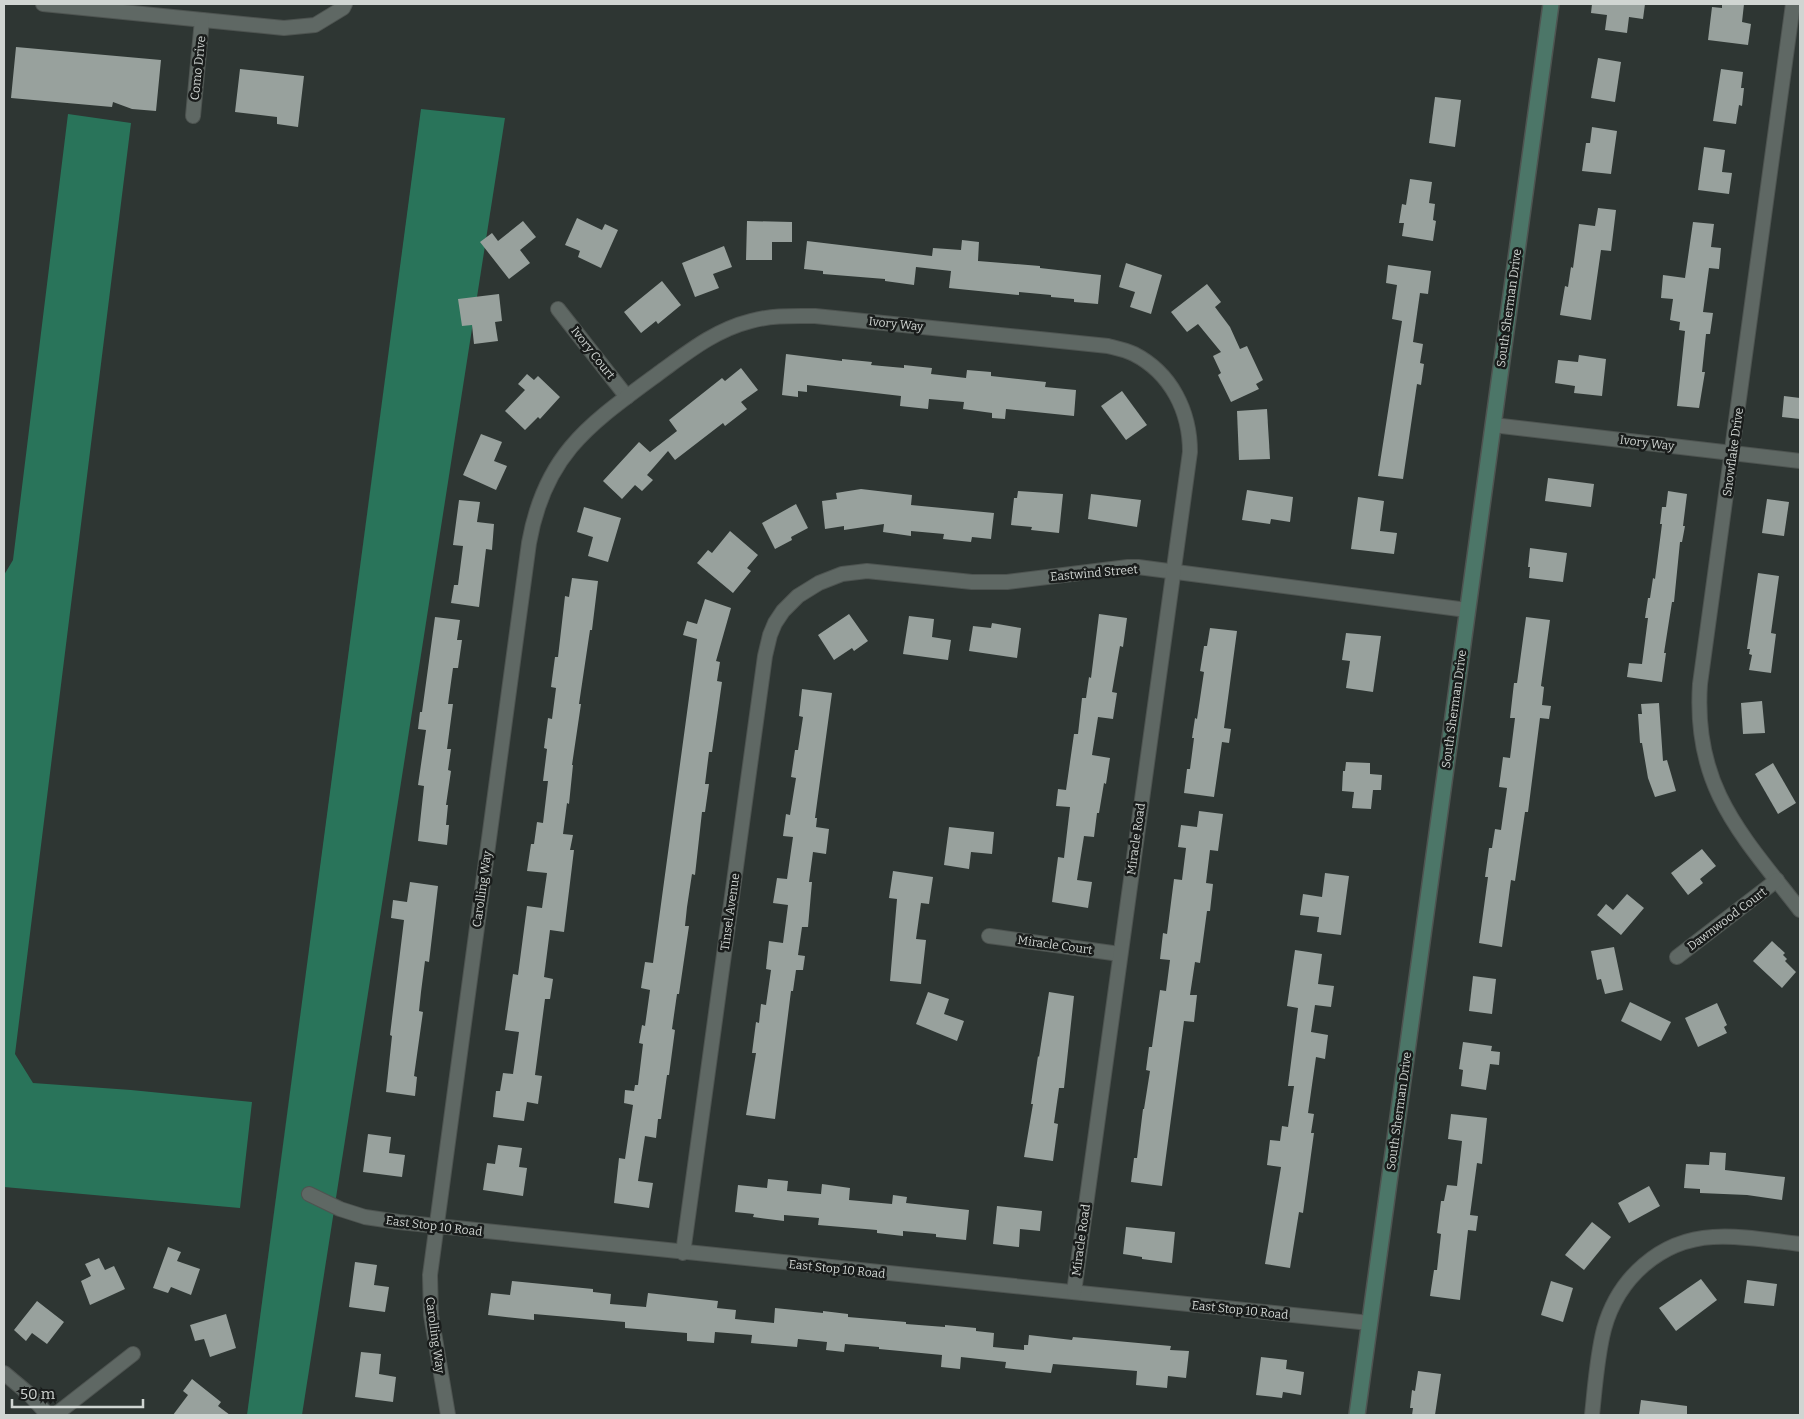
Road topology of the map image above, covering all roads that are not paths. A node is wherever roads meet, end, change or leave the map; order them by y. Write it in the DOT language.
graph roads {
  1 [pos="43,4"];
  2 [pos="345,4"];
  3 [pos="1551,4"];
  4 [pos="1793,4"];
  5 [pos="202,20"];
  6 [pos="193,116"];
  7 [pos="558,309"];
  8 [pos="1172,389"];
  9 [pos="627,397"];
  10 [pos="1493,425"];
  11 [pos="1732,453"];
  12 [pos="1800,461"];
  13 [pos="1173,572"];
  14 [pos="811,587"];
  15 [pos="1468,610"];
  16 [pos="1777,880"];
  17 [pos="1800,910"];
  18 [pos="989,936"];
  19 [pos="1120,954"];
  20 [pos="1677,957"];
  21 [pos="309,1194"];
  22 [pos="436,1227"];
  23 [pos="1800,1244"];
  24 [pos="683,1253"];
  25 [pos="1074,1292"];
  26 [pos="1370,1323"];
  27 [pos="133,1354"];
  28 [pos="4,1373"];
  29 [pos="48,1415"];
  30 [pos="55,1415"];
  31 [pos="448,1415"];
  32 [pos="1357,1415"];
  33 [pos="1592,1415"];
  1 -- 5 [label="street"];
  2 -- 5 [label="street"];
  3 -- 10 [label="street, South Sherman Drive"];
  4 -- 11 [label="street, Snowflake Drive"];
  5 -- 6 [label="street, Como Drive"];
  7 -- 9 [label="street, Ivory Court"];
  8 -- 9 [label="street, Ivory Way"];
  8 -- 13 [label="street, Miracle Road"];
  9 -- 22 [label="street, Carolling Way"];
  10 -- 11 [label="street, Ivory Way"];
  10 -- 15 [label="street, South Sherman Drive"];
  11 -- 12 [label="street, Ivory Way"];
  11 -- 16 [label="street, Snowflake Drive"];
  13 -- 14 [label="street, Eastwind Street"];
  13 -- 15 [label="street, Eastwind Street"];
  13 -- 19 [label="street, Miracle Road"];
  14 -- 24 [label="street, Tinsel Avenue"];
  15 -- 26 [label="street, South Sherman Drive"];
  16 -- 17 [label="street, Snowflake Drive"];
  16 -- 20 [label="street, Dawnwood Court"];
  18 -- 19 [label="street, Miracle Court"];
  19 -- 25 [label="street, Miracle Road"];
  21 -- 22 [label="street, East Stop 10 Road"];
  22 -- 24 [label="street, East Stop 10 Road"];
  22 -- 31 [label="street, Carolling Way"];
  23 -- 33 [label="street"];
  24 -- 25 [label="street, East Stop 10 Road"];
  25 -- 26 [label="street, East Stop 10 Road"];
  26 -- 32 [label="street, South Sherman Drive"];
  27 -- 30 [label="street"];
  28 -- 29 [label="street"];
}
